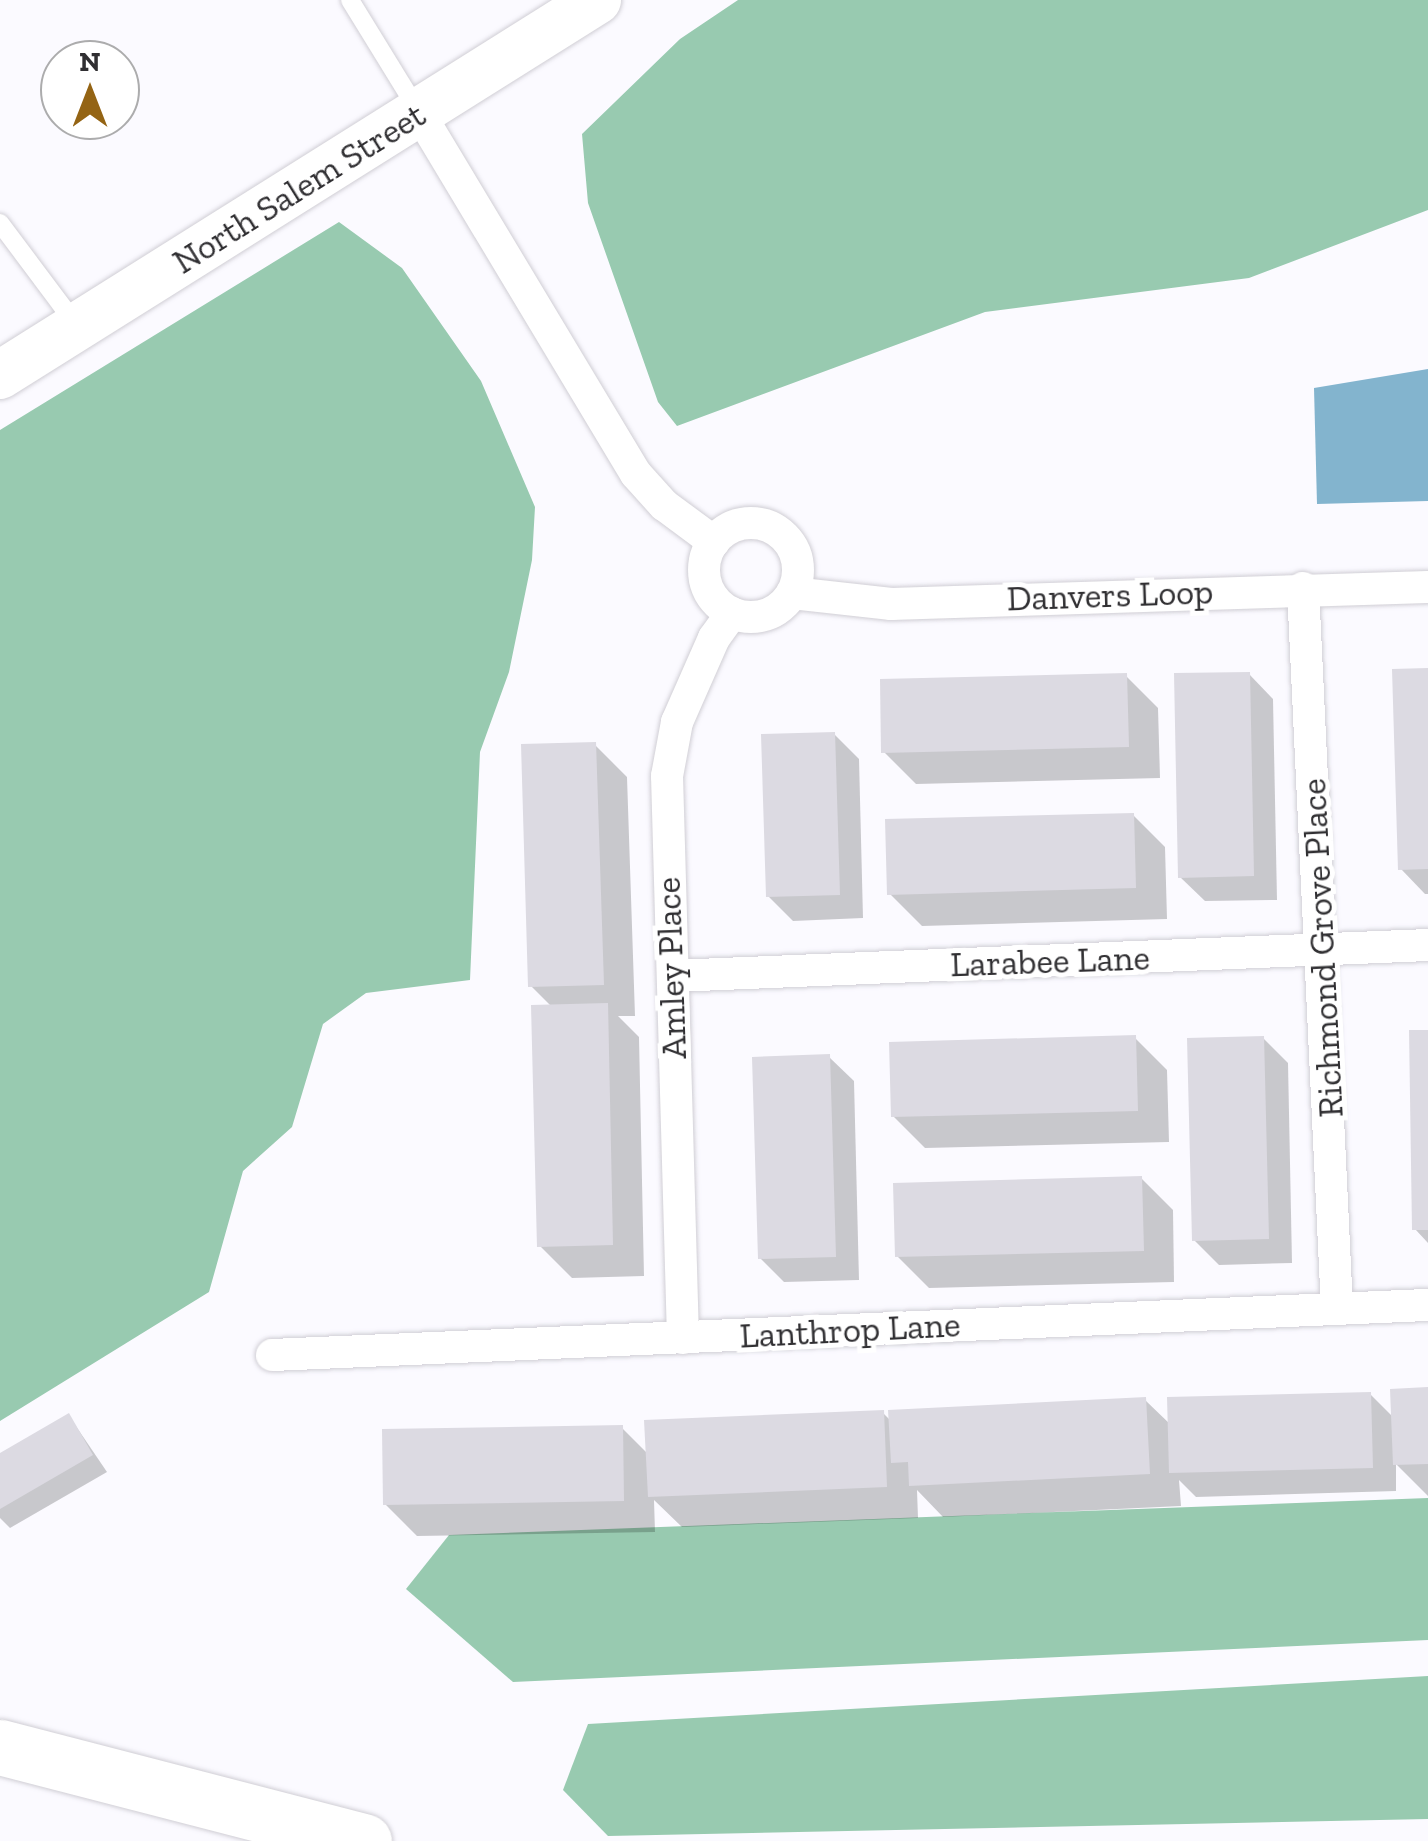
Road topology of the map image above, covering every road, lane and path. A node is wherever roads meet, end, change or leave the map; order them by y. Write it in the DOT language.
graph roads {
  1 [pos="350,0"];
  2 [pos="597,0"];
  3 [pos="420,113"];
  4 [pos="0,225"];
  5 [pos="77,327"];
  6 [pos="0,375"];
  7 [pos="714,542"];
  8 [pos="1428,586"];
  9 [pos="1303,588"];
  10 [pos="792,593"];
  11 [pos="732,613"];
  12 [pos="1428,945"];
  13 [pos="1323,950"];
  14 [pos="672,976"];
  15 [pos="1428,1305"];
  16 [pos="1337,1308"];
  17 [pos="683,1338"];
  18 [pos="272,1354"];
  19 [pos="0,1747"];
  20 [pos="364,1841"];
  1 -- 3 [label="lane"];
  2 -- 3 [label="main road, North Salem Street"];
  3 -- 5 [label="main road, North Salem Street"];
  3 -- 7 [label="street"];
  4 -- 5 [label="lane"];
  5 -- 6 [label="main road, North Salem Street"];
  7 -- 10 [label="street"];
  7 -- 11 [label="street"];
  8 -- 9 [label="street, Danvers Loop"];
  9 -- 10 [label="street, Danvers Loop"];
  9 -- 13 [label="street, Richmond Grove Place"];
  10 -- 11 [label="street"];
  11 -- 14 [label="street, Amley Place"];
  12 -- 13 [label="street, Larabee Lane"];
  13 -- 14 [label="street, Larabee Lane"];
  13 -- 16 [label="street, Richmond Grove Place"];
  14 -- 17 [label="street, Amley Place"];
  15 -- 16 [label="street, Lanthrop Lane"];
  16 -- 17 [label="street, Lanthrop Lane"];
  17 -- 18 [label="street, Lanthrop Lane"];
  19 -- 20 [label="highway"];
}
